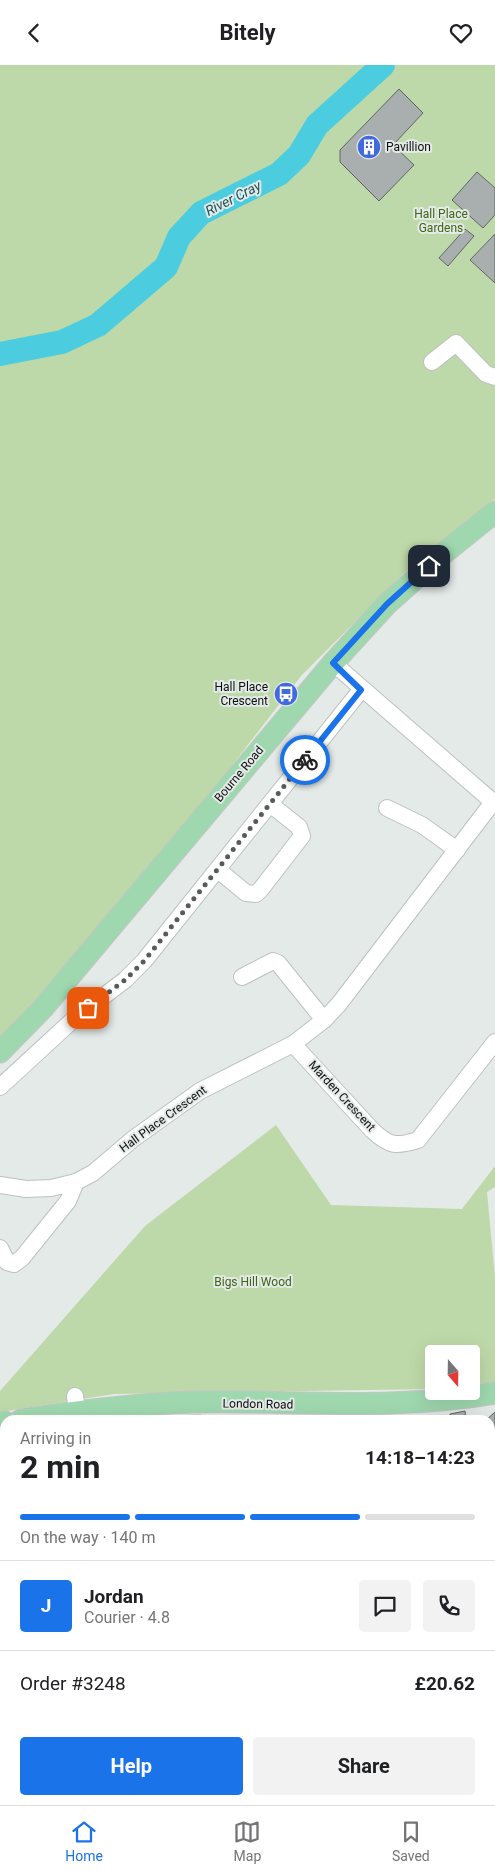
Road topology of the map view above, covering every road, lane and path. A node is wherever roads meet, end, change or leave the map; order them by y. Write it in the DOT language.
graph roads {
  1 [pos="432,362"];
  2 [pos="495,377"];
  3 [pos="495,512"];
  4 [pos="333,663"];
  5 [pos="361,690"];
  6 [pos="270,803"];
  7 [pos="494,803"];
  8 [pos="387,808"];
  9 [pos="457,850"];
  10 [pos="218,870"];
  11 [pos="242,977"];
  12 [pos="324,1020"];
  13 [pos="495,1042"];
  14 [pos="294,1044"];
  15 [pos="0,1052"];
  16 [pos="0,1087"];
  17 [pos="76,1182"];
  18 [pos="0,1185"];
  19 [pos="0,1248"];
  20 [pos="495,1393"];
  21 [pos="38,1415"];
  1 -- 2 [label="street"];
  3 -- 4 [label="main road, Bourne Road"];
  4 -- 5 [label="street, Hall Place Crescent"];
  4 -- 15 [label="main road, Bourne Road"];
  5 -- 6 [label="street"];
  5 -- 7 [label="street, Hall Place Crescent"];
  6 -- 10 [label="street"];
  6 -- 10 [label="street"];
  7 -- 9 [label="street, Hall Place Crescent"];
  8 -- 9 [label="street"];
  9 -- 12 [label="street, Hall Place Crescent"];
  10 -- 16 [label="street"];
  11 -- 12 [label="street"];
  12 -- 14 [label="street, Hall Place Crescent"];
  13 -- 14 [label="street, Marden Crescent"];
  14 -- 17 [label="street, Hall Place Crescent"];
  17 -- 18 [label="street, Hall Place Crescent"];
  17 -- 19 [label="street"];
  20 -- 21 [label="main road, London Road"];
}
